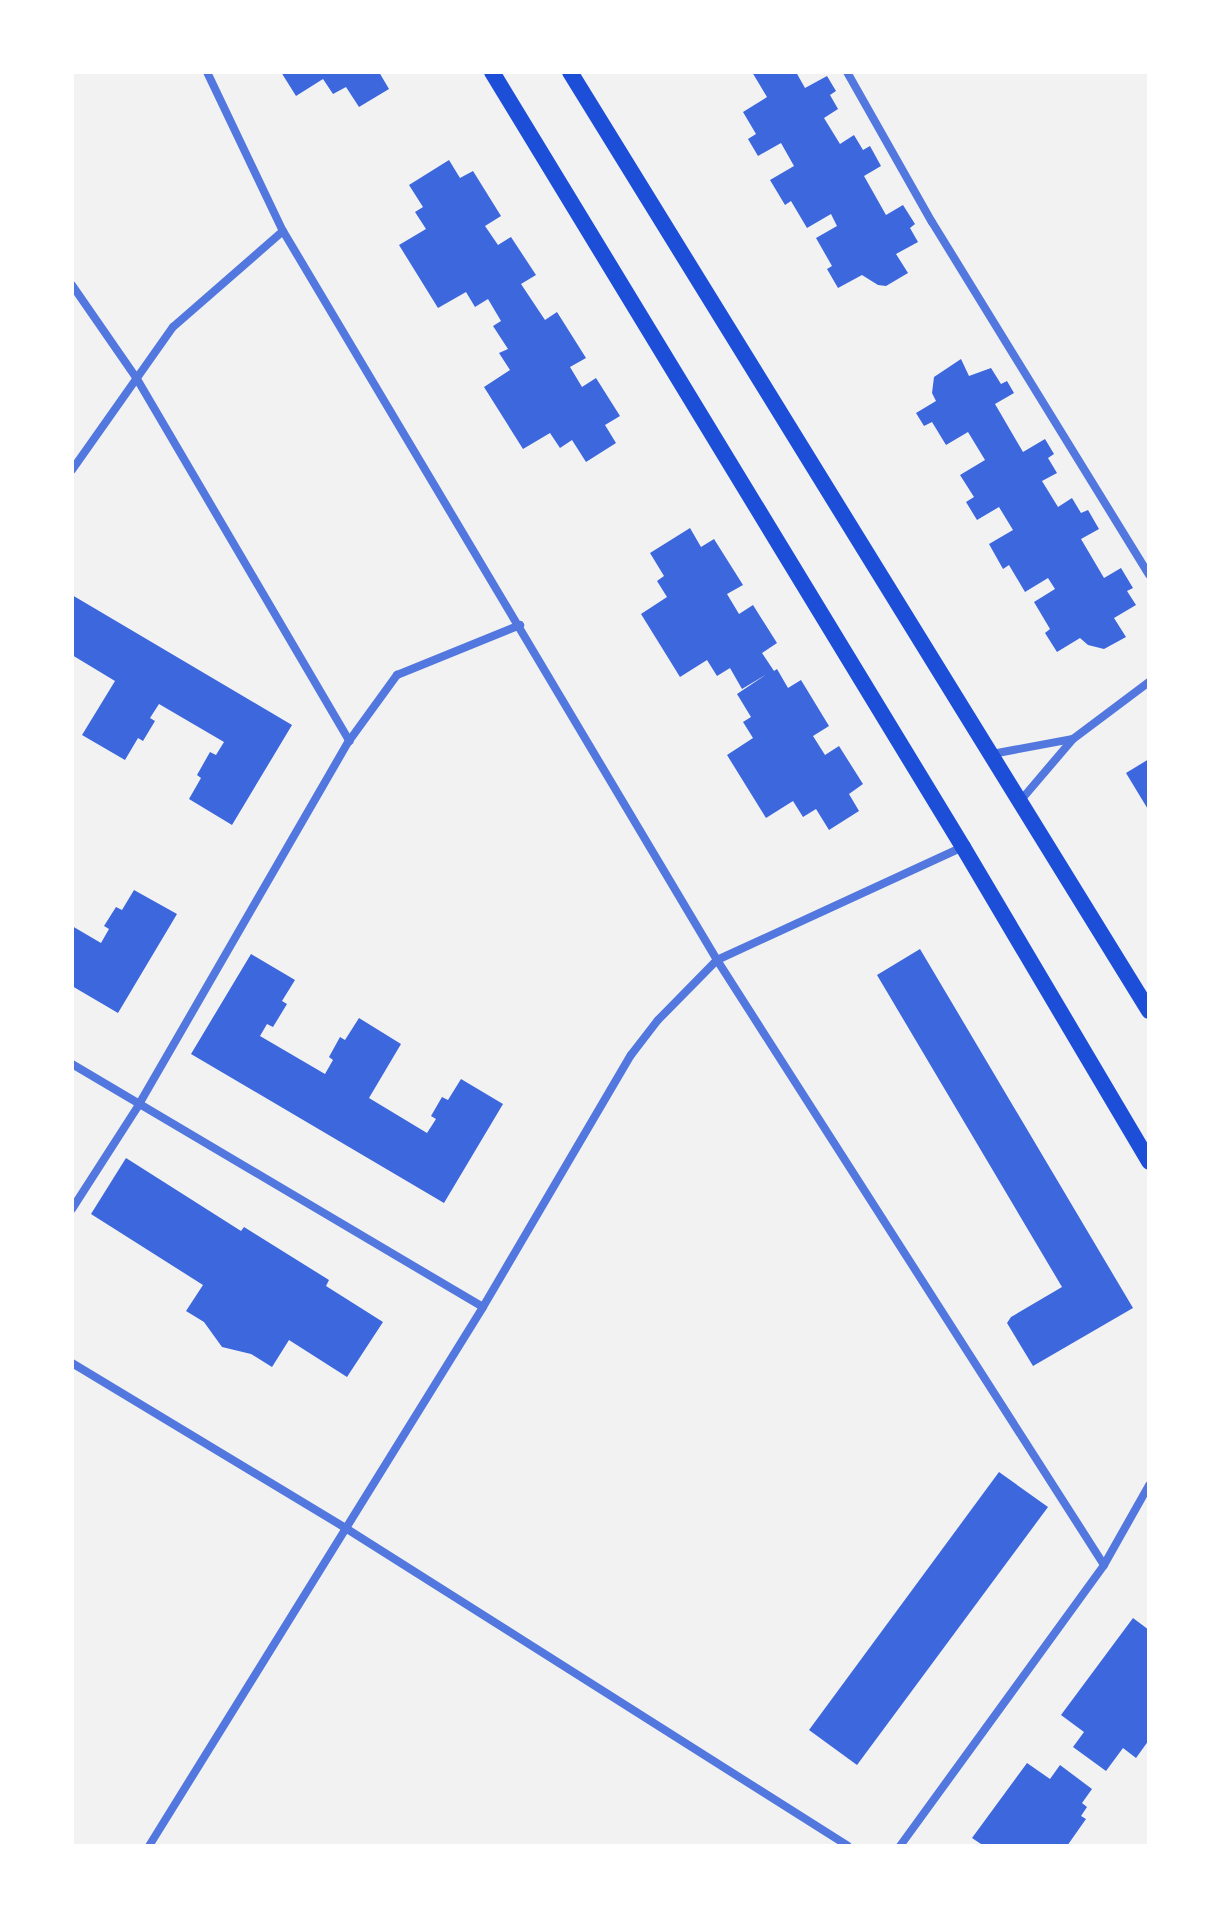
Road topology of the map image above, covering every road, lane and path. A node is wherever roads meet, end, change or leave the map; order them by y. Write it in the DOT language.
graph roads {
  1 [pos="207,72"];
  2 [pos="492,72"];
  3 [pos="570,72"];
  4 [pos="847,72"];
  5 [pos="283,231"];
  6 [pos="72,285"];
  7 [pos="137,379"];
  8 [pos="72,470"];
  9 [pos="1149,575"];
  10 [pos="520,625"];
  11 [pos="1149,682"];
  12 [pos="1073,739"];
  13 [pos="349,741"];
  14 [pos="992,754"];
  15 [pos="1021,800"];
  16 [pos="963,847"];
  17 [pos="717,960"];
  18 [pos="1149,1011"];
  19 [pos="72,1064"];
  20 [pos="138,1106"];
  21 [pos="1149,1162"];
  22 [pos="72,1209"];
  23 [pos="483,1307"];
  24 [pos="72,1363"];
  25 [pos="1149,1485"];
  26 [pos="344,1527"];
  27 [pos="1104,1565"];
  28 [pos="149,1846"];
  29 [pos="848,1846"];
  30 [pos="900,1846"];
  1 -- 5 [label="street"];
  2 -- 16 [label="main road"];
  3 -- 14 [label="main road"];
  4 -- 9 [label="street"];
  5 -- 7 [label="street"];
  5 -- 10 [label="street"];
  6 -- 7 [label="street"];
  7 -- 8 [label="street"];
  7 -- 13 [label="street"];
  10 -- 13 [label="street"];
  10 -- 17 [label="street"];
  11 -- 12 [label="street"];
  12 -- 14 [label="street"];
  12 -- 15 [label="street"];
  13 -- 20 [label="street"];
  14 -- 15 [label="main road"];
  15 -- 18 [label="main road"];
  16 -- 17 [label="street"];
  16 -- 21 [label="main road"];
  17 -- 23 [label="street"];
  17 -- 27 [label="street"];
  19 -- 20 [label="street"];
  20 -- 22 [label="street"];
  20 -- 23 [label="street"];
  23 -- 26 [label="street"];
  24 -- 26 [label="street"];
  25 -- 27 [label="street"];
  26 -- 28 [label="street"];
  26 -- 29 [label="street"];
  27 -- 30 [label="street"];
}
